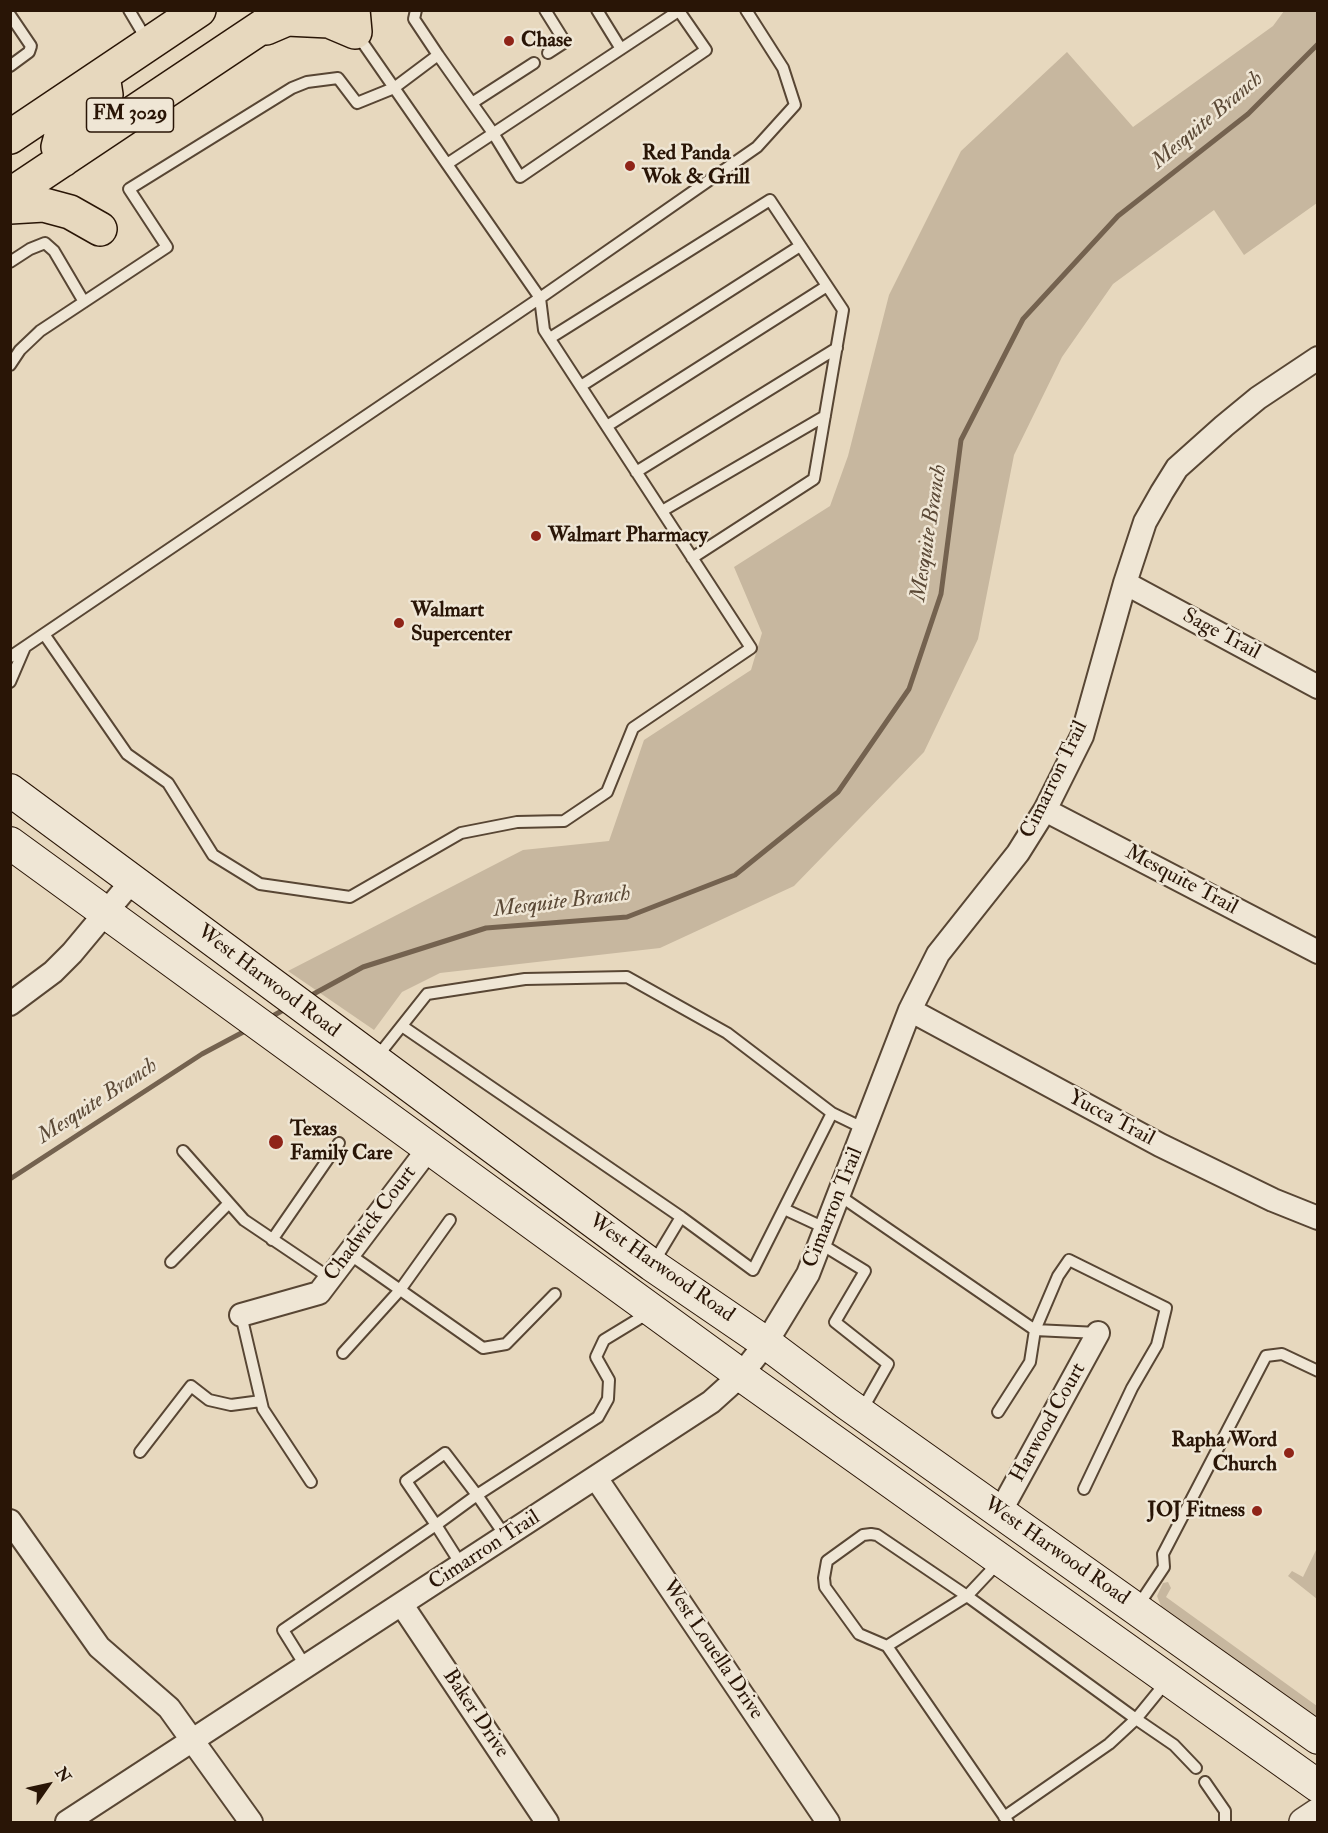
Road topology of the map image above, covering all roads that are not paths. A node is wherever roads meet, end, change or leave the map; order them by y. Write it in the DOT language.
graph roads {
  1 [pos="129,10"];
  2 [pos="199,10"];
  3 [pos="287,10"];
  4 [pos="416,10"];
  5 [pos="545,10"];
  6 [pos="597,10"];
  7 [pos="746,10"];
  8 [pos="679,11"];
  9 [pos="10,15"];
  10 [pos="354,21"];
  11 [pos="253,33"];
  12 [pos="149,44"];
  13 [pos="621,49"];
  14 [pos="548,53"];
  15 [pos="438,55"];
  16 [pos="534,63"];
  17 [pos="10,66"];
  18 [pos="104,75"];
  19 [pos="394,88"];
  20 [pos="472,103"];
  21 [pos="493,133"];
  22 [pos="10,137"];
  23 [pos="63,160"];
  24 [pos="447,164"];
  25 [pos="10,195"];
  26 [pos="10,207"];
  27 [pos="100,229"];
  28 [pos="800,246"];
  29 [pos="10,262"];
  30 [pos="826,285"];
  31 [pos="540,298"];
  32 [pos="84,302"];
  33 [pos="550,338"];
  34 [pos="837,348"];
  35 [pos="1317,358"];
  36 [pos="11,362"];
  37 [pos="581,386"];
  38 [pos="825,416"];
  39 [pos="607,426"];
  40 [pos="636,472"];
  41 [pos="662,511"];
  42 [pos="692,558"];
  43 [pos="1125,583"];
  44 [pos="44,634"];
  45 [pos="25,647"];
  46 [pos="10,657"];
  47 [pos="10,682"];
  48 [pos="1317,687"];
  49 [pos="10,790"];
  50 [pos="1045,810"];
  51 [pos="10,843"];
  52 [pos="132,881"];
  53 [pos="106,913"];
  54 [pos="1317,952"];
  55 [pos="10,1004"];
  56 [pos="910,1010"];
  57 [pos="402,1026"];
  58 [pos="374,1060"];
  59 [pos="832,1113"];
  60 [pos="865,1129"];
  61 [pos="339,1143"];
  62 [pos="429,1148"];
  63 [pos="183,1151"];
  64 [pos="840,1196"];
  65 [pos="229,1203"];
  66 [pos="784,1209"];
  67 [pos="681,1217"];
  68 [pos="1317,1218"];
  69 [pos="450,1220"];
  70 [pos="824,1237"];
  71 [pos="272,1240"];
  72 [pos="349,1254"];
  73 [pos="171,1262"];
  74 [pos="652,1265"];
  75 [pos="330,1278"];
  76 [pos="400,1290"];
  77 [pos="555,1294"];
  78 [pos="652,1310"];
  79 [pos="242,1314"];
  80 [pos="1035,1330"];
  81 [pos="1098,1333"];
  82 [pos="766,1343"];
  83 [pos="343,1353"];
  84 [pos="1317,1371"];
  85 [pos="741,1375"];
  86 [pos="261,1401"];
  87 [pos="998,1412"];
  88 [pos="860,1413"];
  89 [pos="140,1452"];
  90 [pos="596,1478"];
  91 [pos="311,1482"];
  92 [pos="1084,1489"];
  93 [pos="477,1496"];
  94 [pos="1000,1512"];
  95 [pos="10,1521"];
  96 [pos="436,1525"];
  97 [pos="506,1537"];
  98 [pos="1000,1560"];
  99 [pos="462,1566"];
  100 [pos="967,1596"];
  101 [pos="402,1605"];
  102 [pos="1137,1609"];
  103 [pos="887,1646"];
  104 [pos="306,1667"];
  105 [pos="1167,1680"];
  106 [pos="1136,1719"];
  107 [pos="1317,1738"];
  108 [pos="193,1740"];
  109 [pos="1196,1768"];
  110 [pos="1205,1782"];
  111 [pos="1317,1786"];
  112 [pos="1317,1812"];
  113 [pos="1006,1820"];
  114 [pos="67,1822"];
  115 [pos="251,1822"];
  116 [pos="547,1822"];
  117 [pos="828,1822"];
  118 [pos="1225,1822"];
  119 [pos="1303,1822"];
  1 -- 12 [label="lane"];
  2 -- 12 [label="main road, FM 3029"];
  3 -- 11 [label="main road, FM 3029"];
  4 -- 15 [label="lane"];
  5 -- 14 [label="lane"];
  6 -- 13 [label="lane"];
  7 -- 31 [label="lane"];
  8 -- 13 [label="lane"];
  8 -- 21 [label="lane"];
  9 -- 17 [label="lane"];
  10 -- 11 [label="main road"];
  10 -- 19 [label="lane"];
  11 -- 23 [label="main road, FM 3029"];
  12 -- 18 [label="main road, FM 3029"];
  13 -- 21 [label="lane"];
  15 -- 19 [label="lane"];
  15 -- 20 [label="lane"];
  16 -- 20 [label="lane"];
  18 -- 22 [label="main road, FM 3029"];
  18 -- 23 [label="main road"];
  19 -- 24 [label="lane"];
  19 -- 32 [label="lane"];
  20 -- 21 [label="lane"];
  21 -- 24 [label="lane"];
  23 -- 25 [label="main road, FM 3029"];
  24 -- 31 [label="lane"];
  26 -- 27 [label="main road"];
  28 -- 30 [label="lane"];
  28 -- 33 [label="lane"];
  28 -- 37 [label="lane"];
  29 -- 32 [label="lane"];
  30 -- 34 [label="lane"];
  30 -- 39 [label="lane"];
  31 -- 33 [label="lane"];
  31 -- 44 [label="lane"];
  32 -- 36 [label="lane"];
  33 -- 37 [label="lane"];
  34 -- 38 [label="lane"];
  34 -- 40 [label="lane"];
  35 -- 43 [label="street, Cimarron Trail"];
  37 -- 39 [label="lane"];
  38 -- 41 [label="lane"];
  38 -- 42 [label="lane"];
  39 -- 40 [label="lane"];
  40 -- 41 [label="lane"];
  41 -- 42 [label="lane"];
  42 -- 44 [label="lane"];
  43 -- 48 [label="street, Sage Trail"];
  43 -- 50 [label="street, Cimarron Trail"];
  44 -- 45 [label="lane"];
  45 -- 46 [label="lane"];
  45 -- 47 [label="lane"];
  49 -- 52 [label="main road, West Harwood Road"];
  50 -- 54 [label="street, Mesquite Trail"];
  50 -- 56 [label="street, Cimarron Trail"];
  51 -- 53 [label="main road, West Harwood Road"];
  52 -- 53 [label="street"];
  52 -- 58 [label="main road, West Harwood Road"];
  53 -- 55 [label="street"];
  53 -- 62 [label="main road, West Harwood Road"];
  56 -- 60 [label="street, Cimarron Trail"];
  56 -- 68 [label="street, Yucca Trail"];
  57 -- 58 [label="lane"];
  57 -- 59 [label="lane"];
  57 -- 67 [label="lane"];
  58 -- 74 [label="main road, West Harwood Road"];
  59 -- 60 [label="lane"];
  59 -- 66 [label="lane"];
  60 -- 64 [label="street, Cimarron Trail"];
  61 -- 71 [label="lane"];
  62 -- 72 [label="street, Chadwick Court"];
  62 -- 78 [label="main road, West Harwood Road"];
  63 -- 65 [label="lane"];
  64 -- 70 [label="street, Cimarron Trail"];
  64 -- 80 [label="lane"];
  65 -- 71 [label="lane"];
  65 -- 73 [label="lane"];
  66 -- 67 [label="lane"];
  66 -- 70 [label="lane"];
  67 -- 74 [label="lane"];
  69 -- 76 [label="lane"];
  70 -- 82 [label="street, Cimarron Trail"];
  70 -- 88 [label="lane"];
  71 -- 75 [label="lane"];
  72 -- 75 [label="street, Chadwick Court"];
  72 -- 76 [label="lane"];
  74 -- 82 [label="main road, West Harwood Road"];
  75 -- 79 [label="street, Chadwick Court"];
  76 -- 77 [label="lane"];
  76 -- 83 [label="lane"];
  78 -- 85 [label="main road, West Harwood Road"];
  78 -- 93 [label="lane"];
  79 -- 86 [label="lane"];
  80 -- 81 [label="lane"];
  80 -- 87 [label="lane"];
  80 -- 92 [label="lane"];
  81 -- 94 [label="street, Harwood Court"];
  82 -- 85 [label="street, Cimarron Trail"];
  82 -- 88 [label="main road, West Harwood Road"];
  84 -- 102 [label="lane"];
  85 -- 90 [label="street, Cimarron Trail"];
  85 -- 98 [label="main road, West Harwood Road"];
  86 -- 89 [label="lane"];
  86 -- 91 [label="lane"];
  88 -- 94 [label="main road, West Harwood Road"];
  90 -- 97 [label="street, Cimarron Trail"];
  90 -- 117 [label="street, West Louella Drive"];
  93 -- 96 [label="lane"];
  93 -- 96 [label="lane"];
  93 -- 97 [label="lane"];
  94 -- 102 [label="main road, West Harwood Road"];
  95 -- 108 [label="street"];
  96 -- 99 [label="lane"];
  96 -- 104 [label="lane"];
  97 -- 99 [label="street, Cimarron Trail"];
  98 -- 100 [label="lane"];
  98 -- 105 [label="main road, West Harwood Road"];
  99 -- 101 [label="street, Cimarron Trail"];
  100 -- 103 [label="lane"];
  100 -- 103 [label="lane"];
  100 -- 106 [label="lane"];
  101 -- 104 [label="street, Cimarron Trail"];
  101 -- 116 [label="street, Baker Drive"];
  102 -- 107 [label="main road, West Harwood Road"];
  103 -- 113 [label="lane"];
  104 -- 108 [label="street, Cimarron Trail"];
  105 -- 106 [label="lane"];
  105 -- 111 [label="main road, West Harwood Road"];
  106 -- 109 [label="lane"];
  106 -- 113 [label="lane"];
  108 -- 114 [label="street, Cimarron Trail"];
  108 -- 115 [label="street"];
  110 -- 118 [label="lane"];
  112 -- 119 [label="street"];
}
